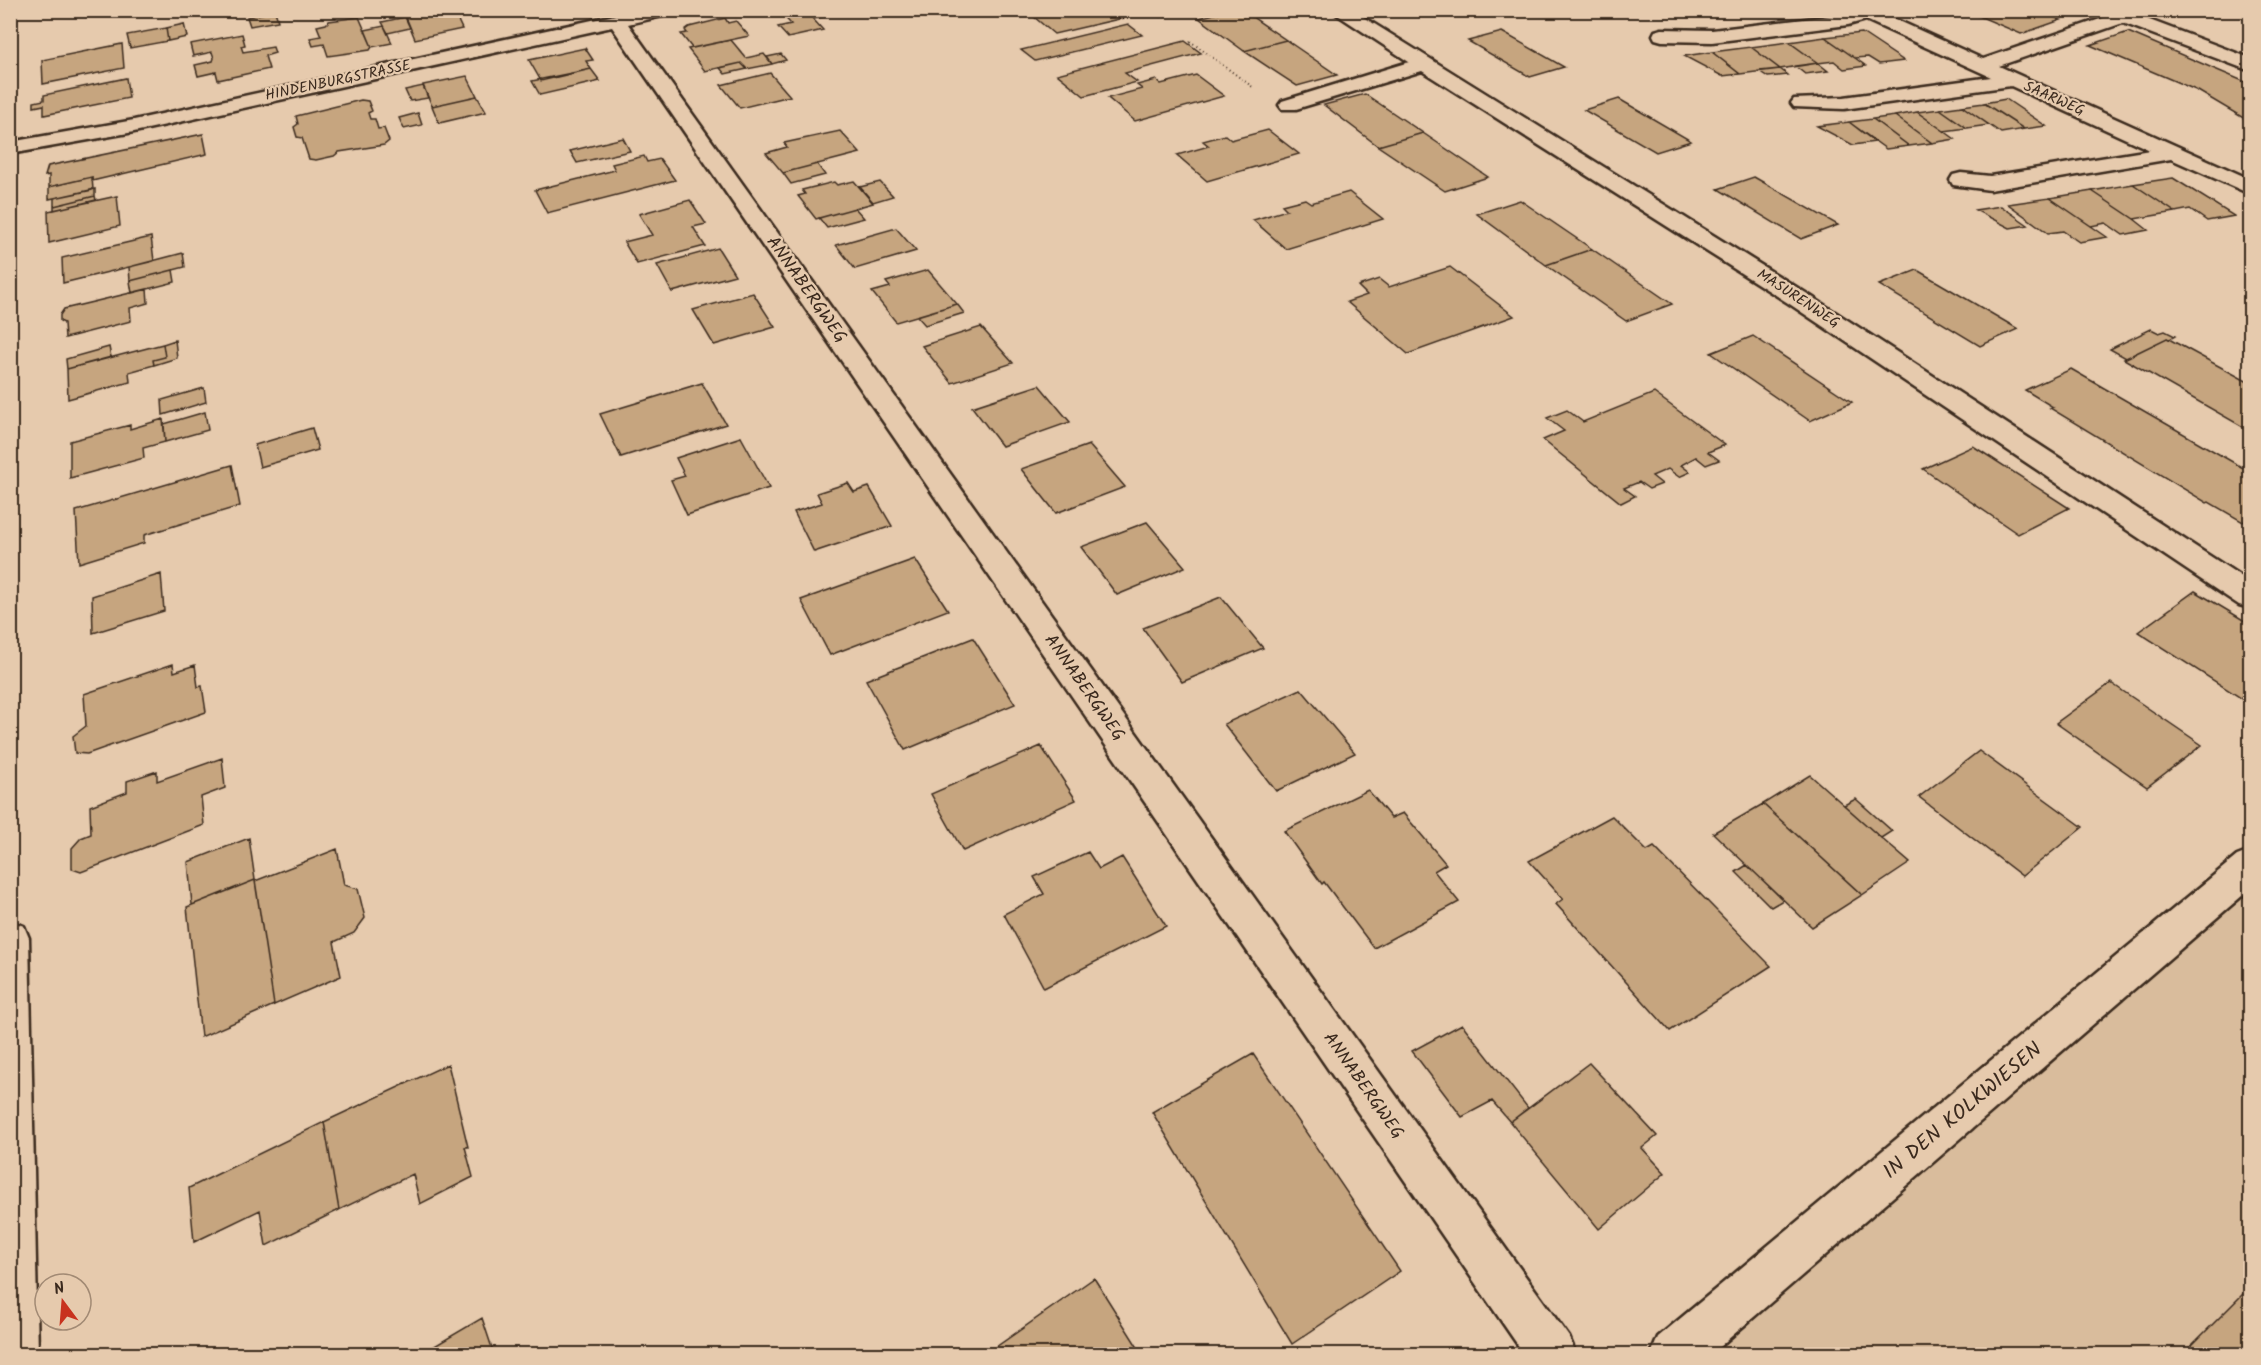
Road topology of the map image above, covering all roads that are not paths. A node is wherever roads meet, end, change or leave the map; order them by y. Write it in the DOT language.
graph roads {
  1 [pos="665,10"];
  2 [pos="1339,10"];
  3 [pos="1862,12"];
  4 [pos="2114,14"];
  5 [pos="617,21"];
  6 [pos="1662,35"];
  7 [pos="1424,64"];
  8 [pos="2250,65"];
  9 [pos="1981,66"];
  10 [pos="2011,80"];
  11 [pos="1801,103"];
  12 [pos="1289,105"];
  13 [pos="10,148"];
  14 [pos="2175,152"];
  15 [pos="1961,180"];
  16 [pos="2250,187"];
  17 [pos="2250,597"];
  18 [pos="2250,867"];
  19 [pos="10,938"];
  20 [pos="12,1263"];
  21 [pos="14,1354"];
  22 [pos="1552,1354"];
  23 [pos="1675,1354"];
  1 -- 5 [label="street, HINDENBURGSTRASSE"];
  2 -- 7 [label="street, MASURENWEG"];
  3 -- 6 [label="street"];
  3 -- 9 [label="street, SAARWEG"];
  4 -- 8 [label="street"];
  4 -- 9 [label="street"];
  5 -- 13 [label="street, HINDENBURGSTRASSE"];
  5 -- 22 [label="street, ANNABERGWEG"];
  7 -- 12 [label="street"];
  7 -- 17 [label="street, MASURENWEG"];
  9 -- 10 [label="street, SAARWEG"];
  10 -- 11 [label="street"];
  10 -- 14 [label="street, SAARWEG"];
  14 -- 15 [label="street"];
  14 -- 16 [label="street, SAARWEG"];
  18 -- 23 [label="street, IN DEN KOLKWIESEN"];
  19 -- 20 [label="street"];
  20 -- 21 [label="street"];
}
